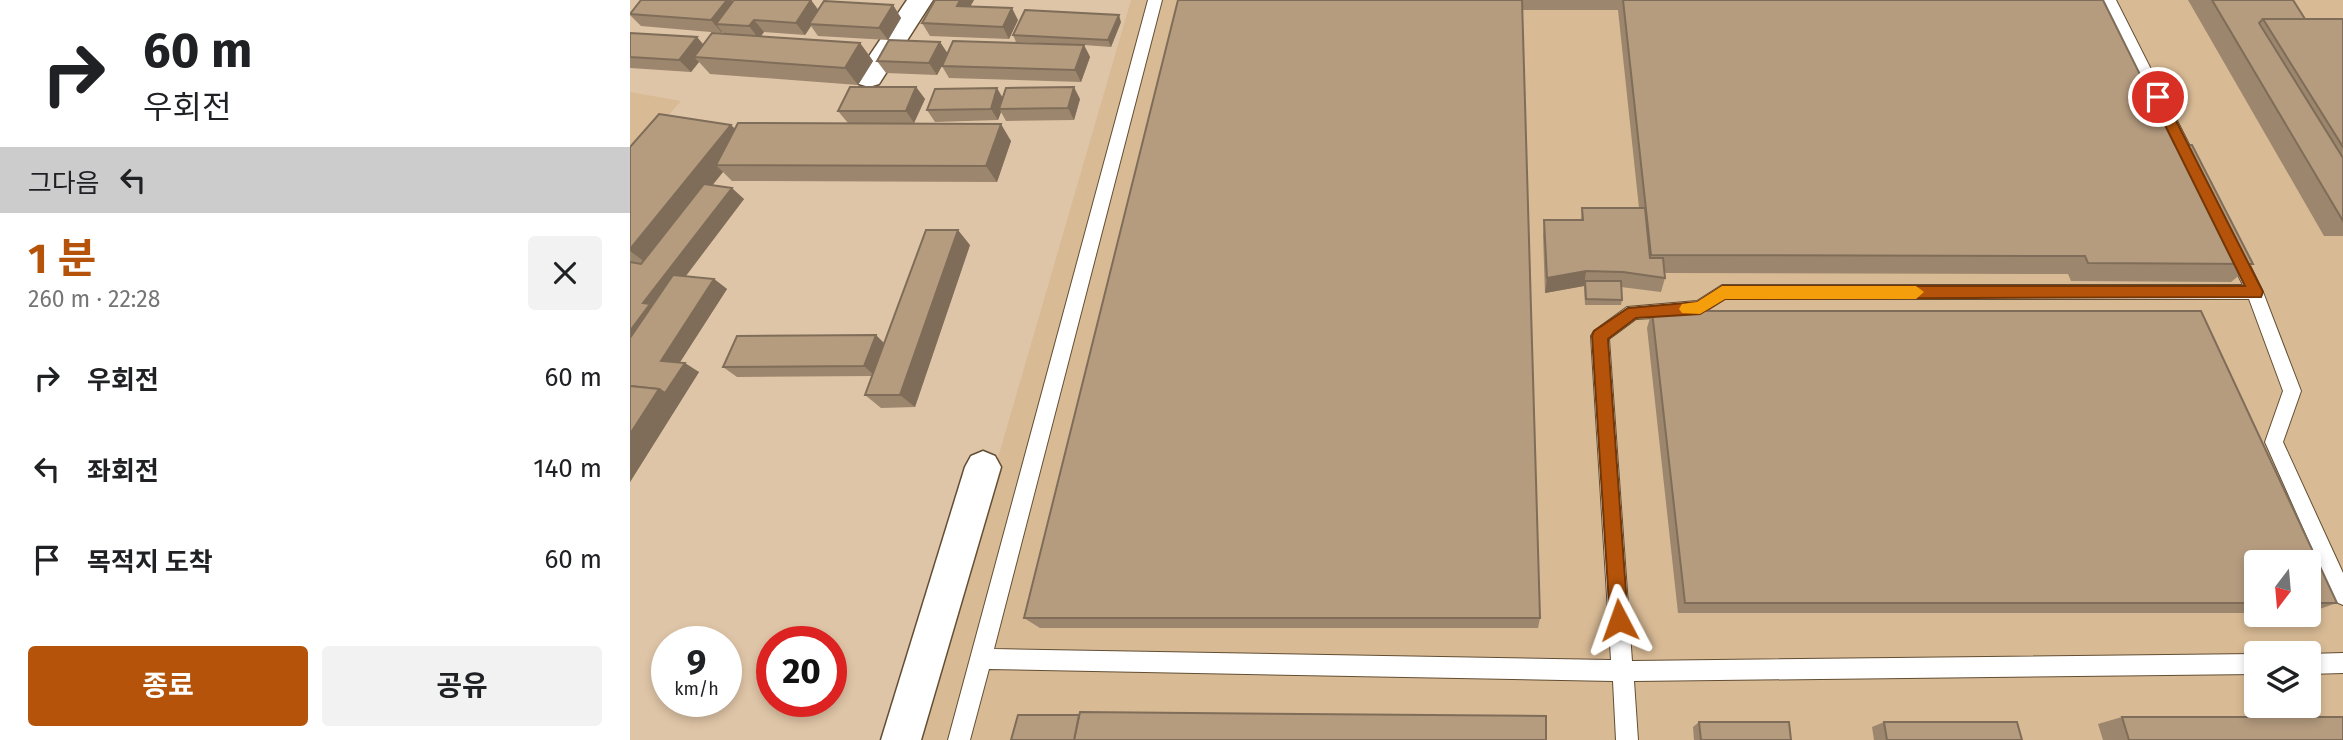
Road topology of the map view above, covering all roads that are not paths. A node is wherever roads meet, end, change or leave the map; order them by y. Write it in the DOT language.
graph roads {
  1 [pos="920,0"];
  2 [pos="1155,0"];
  3 [pos="2109,0"];
  4 [pos="869,77"];
  5 [pos="2200,183"];
  6 [pos="2225,232"];
  7 [pos="2255,292"];
  8 [pos="983,467"];
  9 [pos="2343,595"];
  10 [pos="981,659"];
  11 [pos="2343,663"];
  12 [pos="2244,664"];
  13 [pos="2321,664"];
  14 [pos="1623,671"];
  15 [pos="901,740"];
  16 [pos="959,740"];
  17 [pos="1627,740"];
  1 -- 4 [label="street"];
  2 -- 10 [label="lane"];
  3 -- 5 [label="lane"];
  6 -- 7 [label="lane"];
  7 -- 9 [label="lane"];
  7 -- 14 [label="lane"];
  8 -- 15 [label="street"];
  10 -- 14 [label="lane"];
  10 -- 16 [label="lane"];
  11 -- 13 [label="lane"];
  12 -- 14 [label="lane"];
  14 -- 17 [label="lane"];
}
